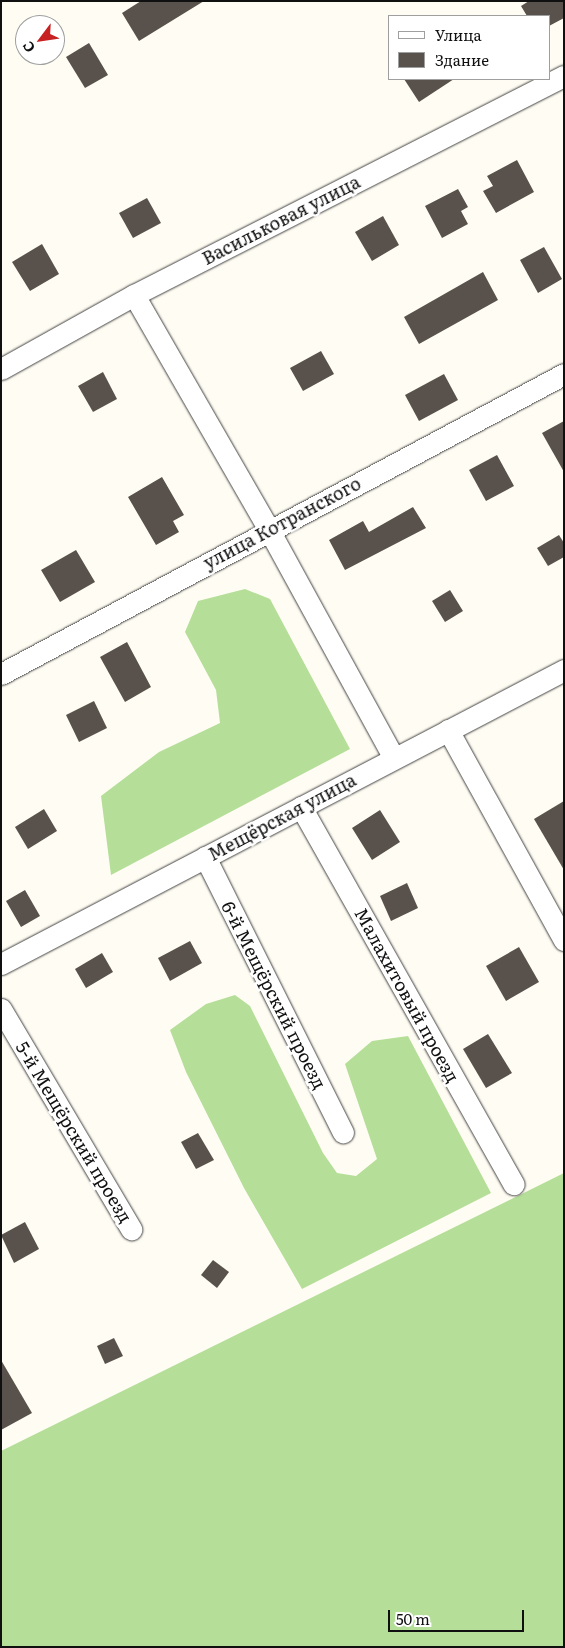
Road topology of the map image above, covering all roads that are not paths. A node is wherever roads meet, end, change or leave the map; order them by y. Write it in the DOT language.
graph roads {
  1 [pos="564,76"];
  2 [pos="134,295"];
  3 [pos="1,369"];
  4 [pos="564,374"];
  5 [pos="270,530"];
  6 [pos="564,670"];
  7 [pos="1,674"];
  8 [pos="448,730"];
  9 [pos="394,758"];
  10 [pos="301,807"];
  11 [pos="205,857"];
  12 [pos="564,940"];
  13 [pos="1,964"];
  14 [pos="1,1009"];
  15 [pos="343,1132"];
  16 [pos="512,1184"];
  17 [pos="132,1229"];
  1 -- 2 [label="street, Васильковая улица"];
  2 -- 3 [label="street, Васильковая улица"];
  2 -- 5 [label="street"];
  4 -- 5 [label="street, улица Котранского"];
  5 -- 7 [label="street, улица Котранского"];
  5 -- 9 [label="street"];
  6 -- 8 [label="street, Мещёрская улица"];
  8 -- 9 [label="street, Мещёрская улица"];
  8 -- 12 [label="street"];
  9 -- 10 [label="street, Мещёрская улица"];
  10 -- 11 [label="street, Мещёрская улица"];
  10 -- 16 [label="street, Малахитовый проезд"];
  11 -- 13 [label="street, Мещёрская улица"];
  11 -- 15 [label="street, 6-й Мещёрский проезд"];
  14 -- 17 [label="street, 5-й Мещёрский проезд"];
}
